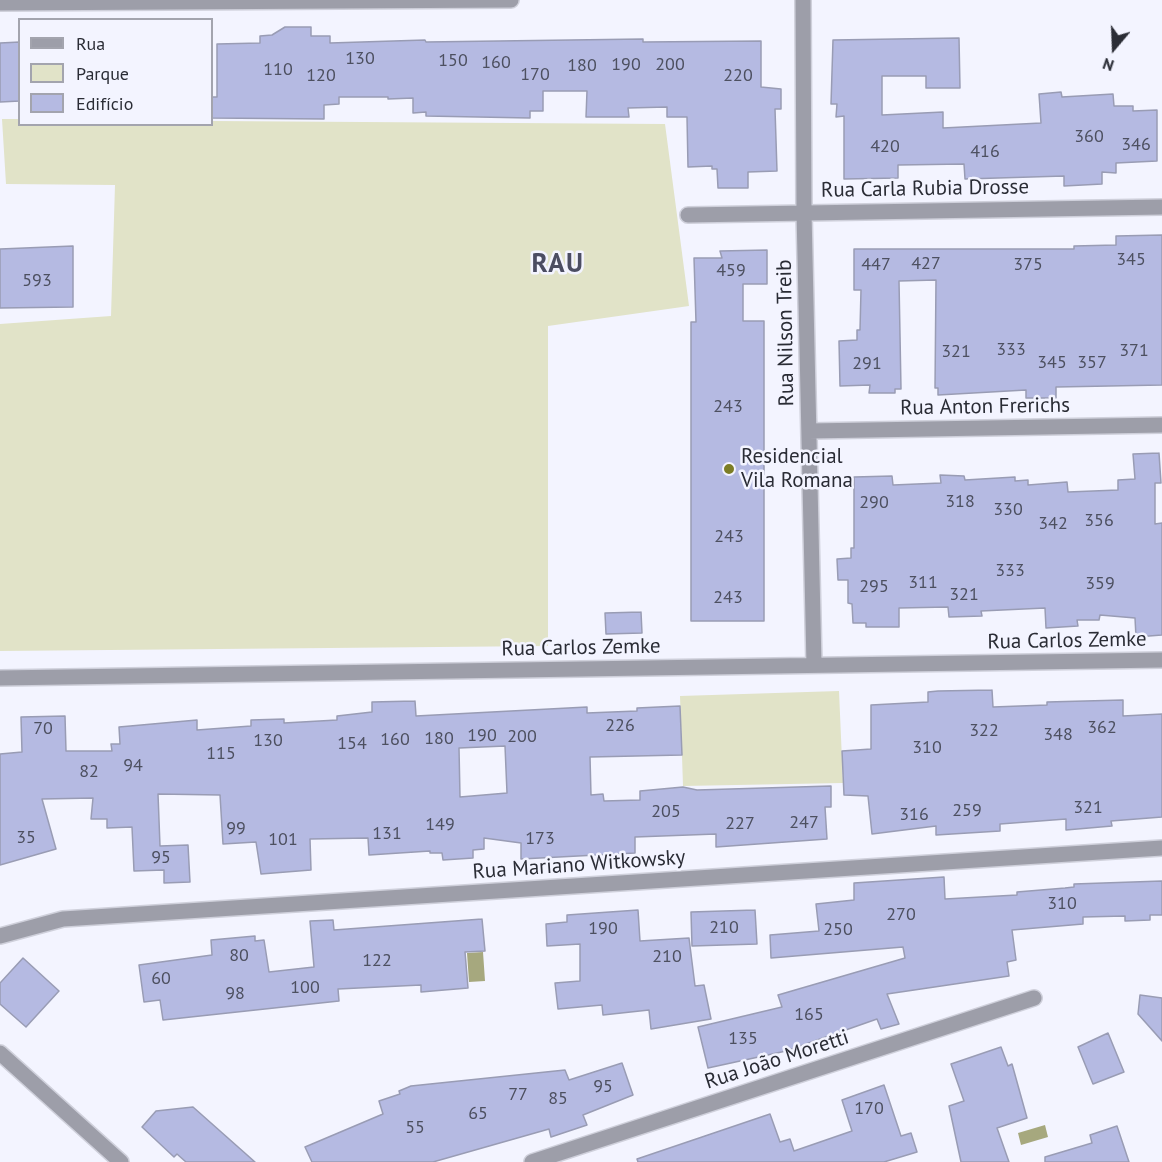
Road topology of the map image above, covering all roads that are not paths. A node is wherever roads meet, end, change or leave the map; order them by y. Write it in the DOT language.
graph roads {
  1 [pos="511,0"];
  2 [pos="803,0"];
  3 [pos="0,3"];
  4 [pos="1162,207"];
  5 [pos="804,212"];
  6 [pos="688,214"];
  7 [pos="1162,425"];
  8 [pos="809,431"];
  9 [pos="1162,660"];
  10 [pos="814,665"];
  11 [pos="0,678"];
  12 [pos="1162,848"];
  13 [pos="0,936"];
  14 [pos="1034,998"];
  15 [pos="0,1053"];
  16 [pos="122,1162"];
  17 [pos="532,1162"];
  1 -- 3 [label="street"];
  2 -- 5 [label="street, Rua Nilson Treib"];
  4 -- 5 [label="street, Rua Carla Rubia Drosse"];
  5 -- 6 [label="street, Rua Carla Rubia Drosse"];
  5 -- 8 [label="street, Rua Nilson Treib"];
  7 -- 8 [label="street, Rua Anton Frerichs"];
  8 -- 10 [label="street, Rua Nilson Treib"];
  9 -- 10 [label="street, Rua Carlos Zemke"];
  10 -- 11 [label="street, Rua Carlos Zemke"];
  12 -- 13 [label="street, Rua Mariano Witkowsky"];
  14 -- 17 [label="street, Rua João Moretti"];
  15 -- 16 [label="street"];
}
